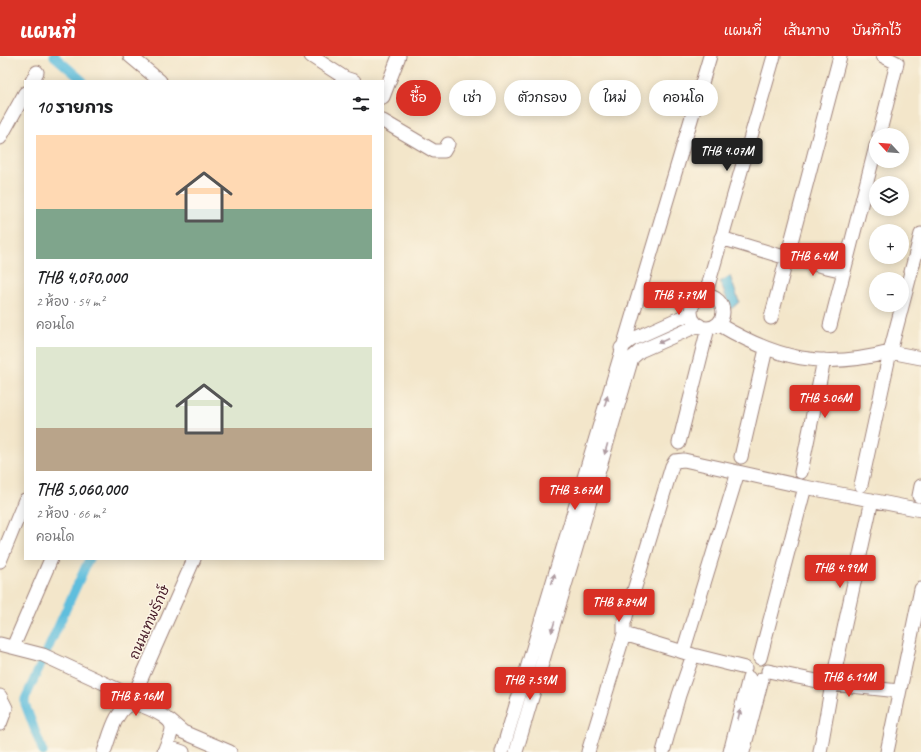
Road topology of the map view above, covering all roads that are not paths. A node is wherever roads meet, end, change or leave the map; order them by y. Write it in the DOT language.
graph roads {
  1 [pos="130,56"];
  2 [pos="311,56"];
  3 [pos="399,56"];
  4 [pos="710,56"];
  5 [pos="774,56"];
  6 [pos="840,56"];
  7 [pos="883,56"];
  8 [pos="159,80"];
  9 [pos="351,80"];
  10 [pos="384,92"];
  11 [pos="24,95"];
  12 [pos="384,122"];
  13 [pos="881,128"];
  14 [pos="0,138"];
  15 [pos="448,144"];
  16 [pos="870,168"];
  17 [pos="921,234"];
  18 [pos="721,238"];
  19 [pos="787,258"];
  20 [pos="844,271"];
  21 [pos="704,296"];
  22 [pos="691,313"];
  23 [pos="771,318"];
  24 [pos="708,326"];
  25 [pos="830,326"];
  26 [pos="621,348"];
  27 [pos="766,349"];
  28 [pos="890,352"];
  29 [pos="632,358"];
  30 [pos="921,358"];
  31 [pos="824,360"];
  32 [pos="679,443"];
  33 [pos="741,457"];
  34 [pos="738,472"];
  35 [pos="801,472"];
  36 [pos="861,485"];
  37 [pos="804,486"];
  38 [pos="872,500"];
  39 [pos="24,502"];
  40 [pos="921,510"];
  41 [pos="51,560"];
  42 [pos="194,560"];
  43 [pos="0,561"];
  44 [pos="921,588"];
  45 [pos="624,634"];
  46 [pos="0,644"];
  47 [pos="534,644"];
  48 [pos="14,647"];
  49 [pos="548,647"];
  50 [pos="688,654"];
  51 [pos="760,658"];
  52 [pos="756,674"];
  53 [pos="832,684"];
  54 [pos="899,691"];
  55 [pos="0,696"];
  56 [pos="132,700"];
  57 [pos="169,720"];
  58 [pos="0,724"];
  59 [pos="164,751"];
  60 [pos="104,752"];
  61 [pos="183,752"];
  62 [pos="230,752"];
  63 [pos="502,752"];
  64 [pos="516,752"];
  65 [pos="588,752"];
  66 [pos="663,752"];
  67 [pos="730,752"];
  68 [pos="743,752"];
  69 [pos="820,752"];
  70 [pos="887,752"];
  1 -- 8 [label="street"];
  2 -- 9 [label="street"];
  3 -- 10 [label="street"];
  4 -- 26 [label="street"];
  5 -- 18 [label="street"];
  6 -- 19 [label="street"];
  7 -- 13 [label="street"];
  11 -- 14 [label="street"];
  12 -- 15 [label="street"];
  16 -- 20 [label="street"];
  17 -- 28 [label="street"];
  18 -- 19 [label="street"];
  18 -- 21 [label="street"];
  19 -- 20 [label="street"];
  19 -- 23 [label="street"];
  20 -- 25 [label="street"];
  21 -- 22 [label="street"];
  21 -- 24 [label="street"];
  22 -- 24 [label="street"];
  22 -- 26 [label="street"];
  24 -- 27 [label="street"];
  24 -- 29 [label="street, one-way"];
  24 -- 32 [label="street"];
  26 -- 29 [label="street"];
  47 -- 26 [label="street, one-way"];
  27 -- 31 [label="street"];
  27 -- 33 [label="street"];
  28 -- 30 [label="street"];
  28 -- 31 [label="street"];
  28 -- 36 [label="street"];
  29 -- 49 [label="street, one-way"];
  31 -- 35 [label="street"];
  34 -- 37 [label="street"];
  34 -- 45 [label="street"];
  34 -- 50 [label="street"];
  37 -- 38 [label="street"];
  37 -- 51 [label="street"];
  38 -- 40 [label="street"];
  38 -- 53 [label="street"];
  39 -- 43 [label="street"];
  41 -- 48 [label="street"];
  42 -- 56 [label="street, ถนนเทพรักษ์"];
  44 -- 54 [label="street"];
  45 -- 50 [label="street"];
  45 -- 65 [label="street"];
  46 -- 48 [label="street"];
  47 -- 49 [label="street"];
  47 -- 63 [label="street"];
  48 -- 56 [label="street"];
  49 -- 64 [label="street"];
  50 -- 52 [label="street"];
  50 -- 66 [label="street"];
  51 -- 52 [label="street"];
  51 -- 52 [label="street"];
  52 -- 53 [label="street"];
  67 -- 52 [label="street, one-way"];
  52 -- 68 [label="street"];
  53 -- 54 [label="street"];
  53 -- 69 [label="street"];
  54 -- 70 [label="street"];
  55 -- 58 [label="street"];
  56 -- 57 [label="street"];
  56 -- 60 [label="street, ถนนเทพรักษ์"];
  57 -- 59 [label="street"];
  57 -- 62 [label="street"];
  59 -- 61 [label="street"];
}
